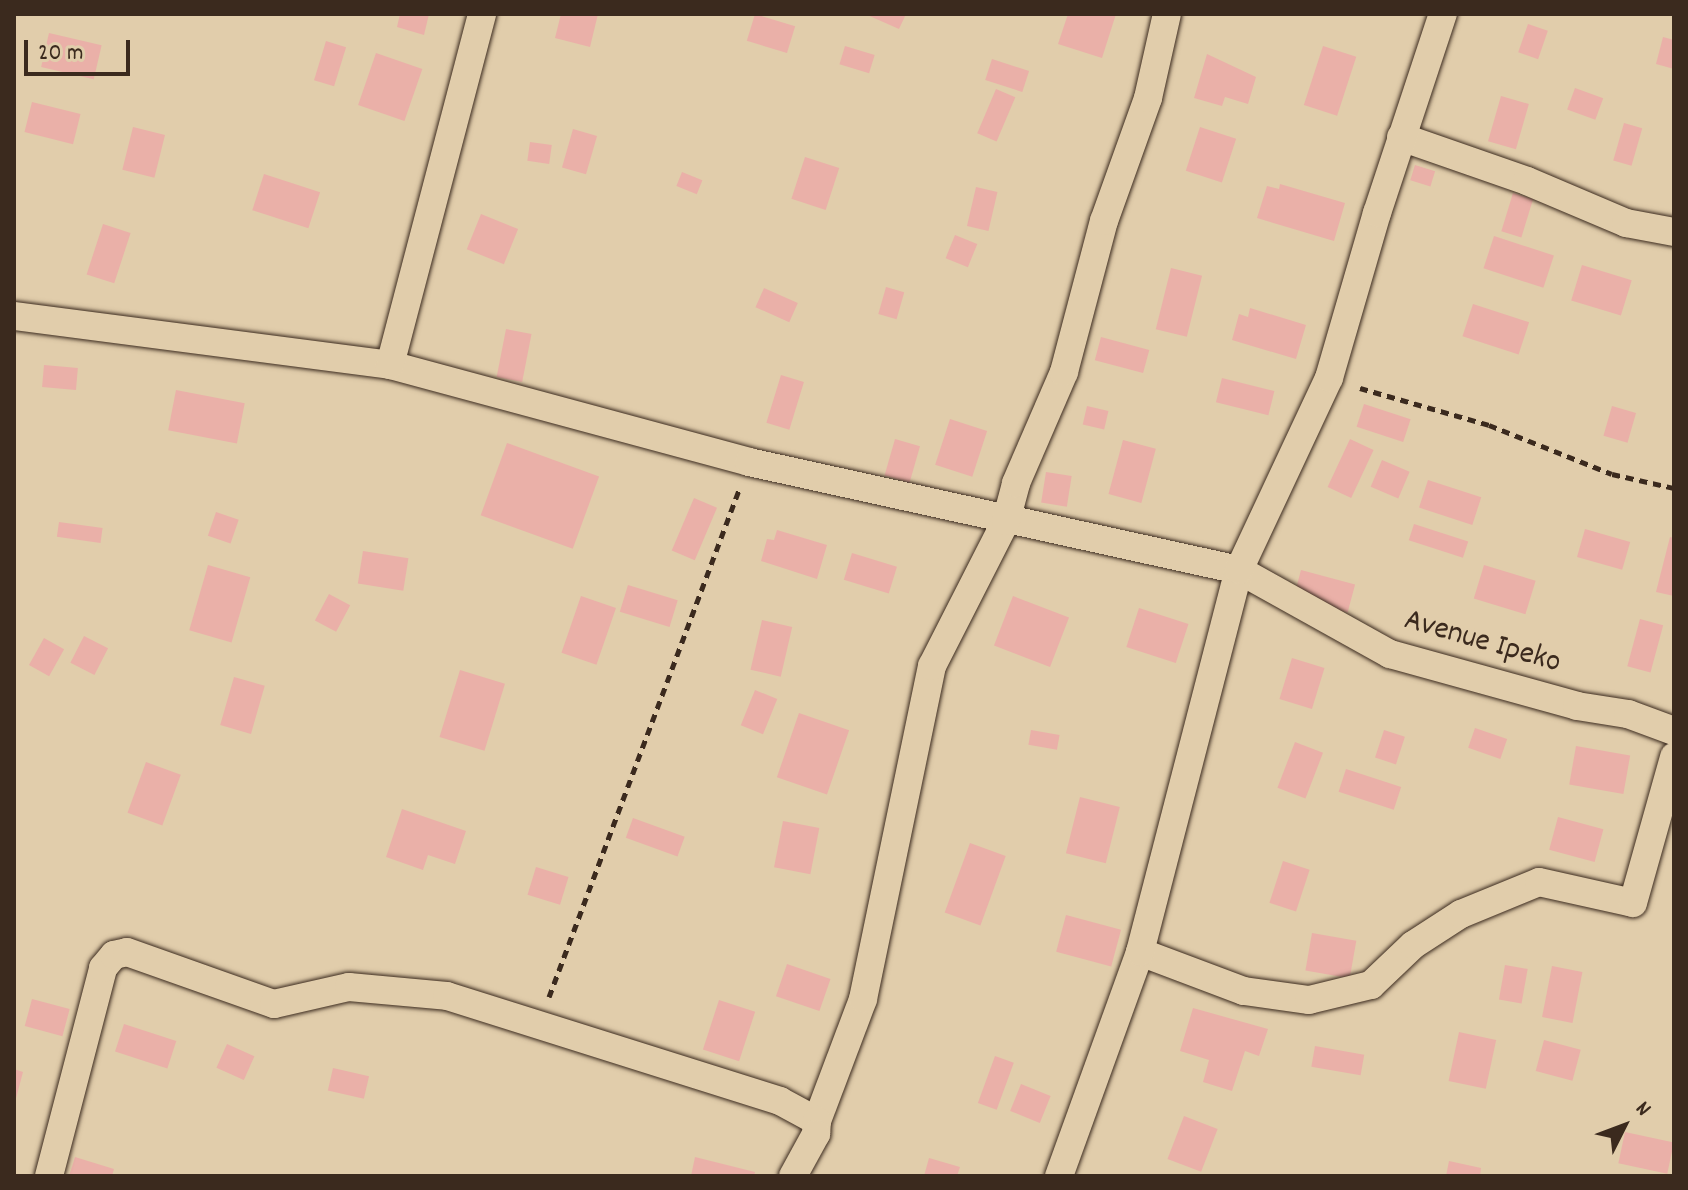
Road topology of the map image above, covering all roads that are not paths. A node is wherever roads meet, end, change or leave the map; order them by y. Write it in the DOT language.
graph roads {
  1 [pos="482,14"];
  2 [pos="1167,14"];
  3 [pos="1443,14"];
  4 [pos="1401,137"];
  5 [pos="1674,232"];
  6 [pos="14,316"];
  7 [pos="390,365"];
  8 [pos="1006,521"];
  9 [pos="1239,570"];
  10 [pos="1674,731"];
  11 [pos="1674,757"];
  12 [pos="1140,952"];
  13 [pos="817,1121"];
  14 [pos="49,1176"];
  15 [pos="793,1176"];
  16 [pos="1059,1176"];
  1 -- 7 [label="street"];
  2 -- 8 [label="street"];
  3 -- 4 [label="street"];
  4 -- 5 [label="street"];
  4 -- 9 [label="street"];
  6 -- 7 [label="street, Avenue Ipeko"];
  7 -- 8 [label="street, Avenue Ipeko"];
  8 -- 9 [label="street, Avenue Ipeko"];
  8 -- 13 [label="street"];
  9 -- 10 [label="street, Avenue Ipeko"];
  9 -- 12 [label="street"];
  11 -- 12 [label="street"];
  12 -- 16 [label="street"];
  13 -- 14 [label="street"];
  13 -- 15 [label="street"];
}
